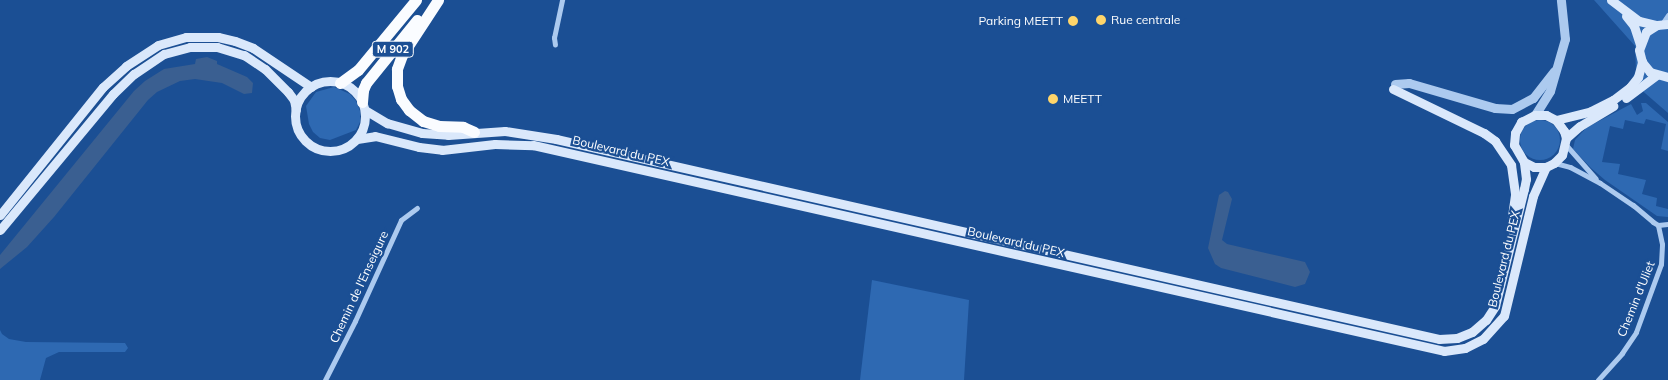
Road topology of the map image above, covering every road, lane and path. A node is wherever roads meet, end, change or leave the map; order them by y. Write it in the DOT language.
graph roads {
  1 [pos="416,0"];
  2 [pos="432,0"];
  3 [pos="438,0"];
  4 [pos="562,0"];
  5 [pos="1560,0"];
  6 [pos="1614,3"];
  7 [pos="1668,15"];
  8 [pos="1662,24"];
  9 [pos="1640,44"];
  10 [pos="555,45"];
  11 [pos="1642,62"];
  12 [pos="1554,71"];
  13 [pos="1656,76"];
  14 [pos="1668,77"];
  15 [pos="340,83"];
  16 [pos="311,87"];
  17 [pos="1394,87"];
  18 [pos="363,106"];
  19 [pos="296,110"];
  20 [pos="1535,115"];
  21 [pos="1556,120"];
  22 [pos="474,132"];
  23 [pos="357,139"];
  24 [pos="1566,142"];
  25 [pos="1524,162"];
  26 [pos="1550,165"];
  27 [pos="1600,183"];
  28 [pos="417,208"];
  29 [pos="0,215"];
  30 [pos="1668,224"];
  31 [pos="1658,225"];
  32 [pos="0,230"];
  33 [pos="1508,249"];
  34 [pos="324,380"];
  35 [pos="1598,380"];
  1 -- 15 [label="highway, M 902"];
  2 -- 18 [label="highway, M 902"];
  3 -- 22 [label="highway"];
  4 -- 10 [label="street"];
  5 -- 12 [label="street"];
  6 -- 8 [label="main road"];
  6 -- 9 [label="main road"];
  7 -- 8 [label="street"];
  8 -- 9 [label="main road"];
  9 -- 11 [label="main road"];
  11 -- 13 [label="main road"];
  11 -- 21 [label="main road"];
  12 -- 17 [label="street"];
  12 -- 20 [label="street"];
  13 -- 14 [label="main road"];
  13 -- 24 [label="main road"];
  15 -- 16 [label="main road"];
  15 -- 18 [label="main road"];
  16 -- 19 [label="main road"];
  16 -- 29 [label="main road"];
  17 -- 33 [label="main road"];
  18 -- 22 [label="main road, Boulevard du PEX"];
  18 -- 23 [label="main road"];
  19 -- 23 [label="main road"];
  19 -- 32 [label="main road"];
  20 -- 21 [label="main road"];
  20 -- 25 [label="main road"];
  21 -- 24 [label="main road"];
  22 -- 33 [label="main road, Boulevard du PEX"];
  23 -- 26 [label="main road, Boulevard du PEX"];
  24 -- 26 [label="main road"];
  24 -- 27 [label="street"];
  25 -- 26 [label="main road"];
  25 -- 33 [label="main road, Boulevard du PEX"];
  26 -- 27 [label="street"];
  27 -- 31 [label="street"];
  28 -- 34 [label="street, Chemin de l'Enseigure"];
  30 -- 31 [label="street"];
  31 -- 35 [label="street, Chemin d'Uliet"];
}
